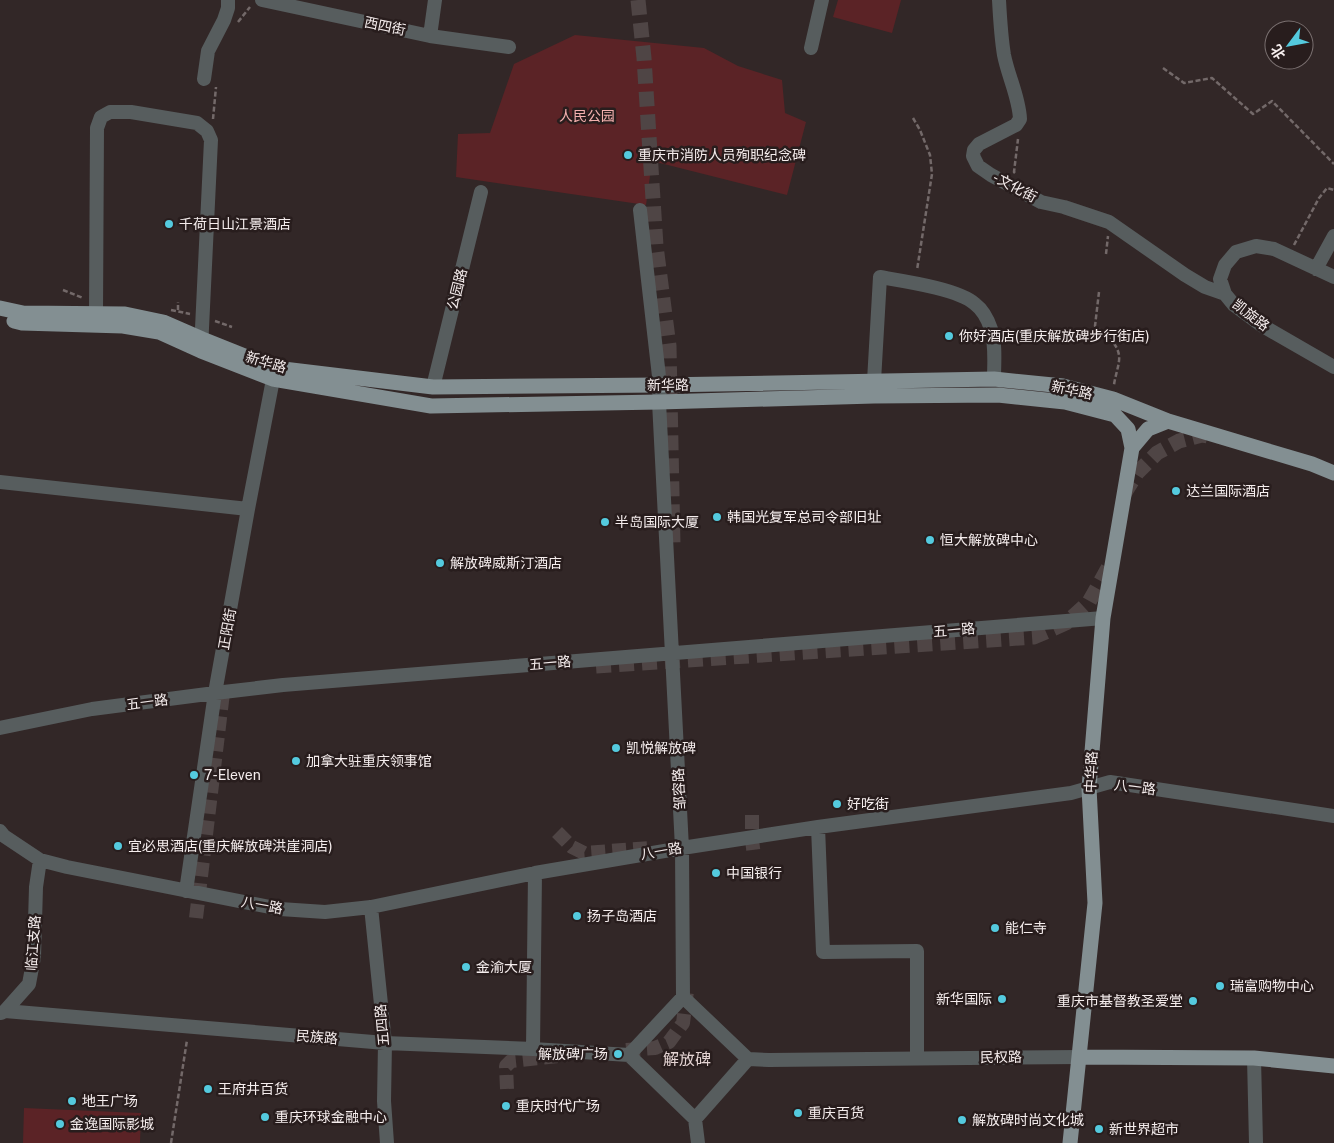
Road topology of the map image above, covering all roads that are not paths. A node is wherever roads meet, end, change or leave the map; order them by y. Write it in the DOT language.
graph roads {
  1 [pos="228,0"];
  2 [pos="262,0"];
  3 [pos="435,0"];
  4 [pos="822,0"];
  5 [pos="999,0"];
  6 [pos="430,36"];
  7 [pos="509,47"];
  8 [pos="811,48"];
  9 [pos="210,80"];
  10 [pos="481,192"];
  11 [pos="640,210"];
  12 [pos="1334,236"];
  13 [pos="1316,269"];
  14 [pos="1334,277"];
  15 [pos="1225,294"];
  16 [pos="0,308"];
  17 [pos="96,314"];
  18 [pos="0,318"];
  19 [pos="202,345"];
  20 [pos="1334,367"];
  21 [pos="274,374"];
  22 [pos="994,379"];
  23 [pos="874,381"];
  24 [pos="660,385"];
  25 [pos="433,387"];
  26 [pos="659,402"];
  27 [pos="1168,421"];
  28 [pos="1132,448"];
  29 [pos="1334,473"];
  30 [pos="0,482"];
  31 [pos="248,509"];
  32 [pos="1102,618"];
  33 [pos="671,653"];
  34 [pos="215,693"];
  35 [pos="0,728"];
  36 [pos="1089,788"];
  37 [pos="1334,816"];
  38 [pos="818,827"];
  39 [pos="0,831"];
  40 [pos="682,848"];
  41 [pos="40,860"];
  42 [pos="535,873"];
  43 [pos="186,891"];
  44 [pos="371,907"];
  45 [pos="683,997"];
  46 [pos="3,1012"];
  47 [pos="385,1044"];
  48 [pos="533,1049"];
  49 [pos="629,1055"];
  50 [pos="1080,1057"];
  51 [pos="917,1058"];
  52 [pos="1254,1058"];
  53 [pos="748,1059"];
  54 [pos="1334,1066"];
  55 [pos="695,1119"];
  56 [pos="387,1143"];
  57 [pos="698,1143"];
  58 [pos="1070,1143"];
  59 [pos="1256,1143"];
  1 -- 9 [label="street"];
  2 -- 6 [label="street, 西四街"];
  3 -- 6 [label="street"];
  4 -- 8 [label="street"];
  5 -- 15 [label="street, -文化街"];
  6 -- 7 [label="street, 西四街"];
  10 -- 25 [label="street, 公园路"];
  11 -- 24 [label="street"];
  12 -- 13 [label="street"];
  13 -- 14 [label="street, 凯旋路"];
  13 -- 15 [label="street, 凯旋路"];
  15 -- 20 [label="street, 凯旋路"];
  16 -- 17 [label="main road, 新华路"];
  17 -- 19 [label="main road, 新华路"];
  17 -- 19 [label="street"];
  18 -- 19 [label="main road, 新华路"];
  19 -- 21 [label="main road, 新华路"];
  21 -- 25 [label="main road, 新华路"];
  21 -- 26 [label="main road, 新华路"];
  21 -- 31 [label="street, 正阳街"];
  22 -- 23 [label="main road, 新华路"];
  22 -- 23 [label="street"];
  22 -- 27 [label="main road, 新华路"];
  23 -- 24 [label="main road, 新华路"];
  24 -- 25 [label="main road, 新华路"];
  24 -- 26 [label="street, 邹容路"];
  26 -- 28 [label="main road, 新华路"];
  26 -- 33 [label="street, 邹容路"];
  27 -- 28 [label="main road"];
  27 -- 29 [label="main road, 新华路"];
  28 -- 32 [label="main road, 中华路"];
  30 -- 31 [label="street"];
  31 -- 34 [label="street, 正阳街"];
  32 -- 33 [label="street, 五一路"];
  32 -- 36 [label="main road, 中华路"];
  33 -- 34 [label="street, 五一路"];
  33 -- 40 [label="street, 邹容路"];
  34 -- 35 [label="street, 五一路"];
  34 -- 43 [label="street, 正阳街"];
  36 -- 37 [label="street, 八一路"];
  36 -- 38 [label="street, 八一路"];
  36 -- 50 [label="main road, 中华路"];
  38 -- 40 [label="street, 八一路"];
  38 -- 51 [label="street"];
  39 -- 41 [label="street, 八一路"];
  40 -- 42 [label="street, 八一路"];
  40 -- 45 [label="street, 邹容路"];
  41 -- 43 [label="street, 八一路"];
  41 -- 46 [label="street, 临江支路"];
  42 -- 44 [label="street, 八一路"];
  42 -- 48 [label="street"];
  43 -- 44 [label="street, 八一路"];
  44 -- 47 [label="street, 五四路"];
  45 -- 49 [label="street"];
  45 -- 53 [label="street"];
  46 -- 47 [label="street, 民族路"];
  47 -- 48 [label="street, 民族路"];
  47 -- 56 [label="street, 五四路"];
  48 -- 49 [label="street, 民族路"];
  49 -- 55 [label="street"];
  50 -- 51 [label="street, 民权路"];
  50 -- 52 [label="main road, 民权路"];
  50 -- 58 [label="main road, 中华路"];
  51 -- 53 [label="street, 民权路"];
  52 -- 54 [label="main road, 民权路"];
  52 -- 59 [label="street"];
  53 -- 55 [label="street"];
  55 -- 57 [label="street"];
}
